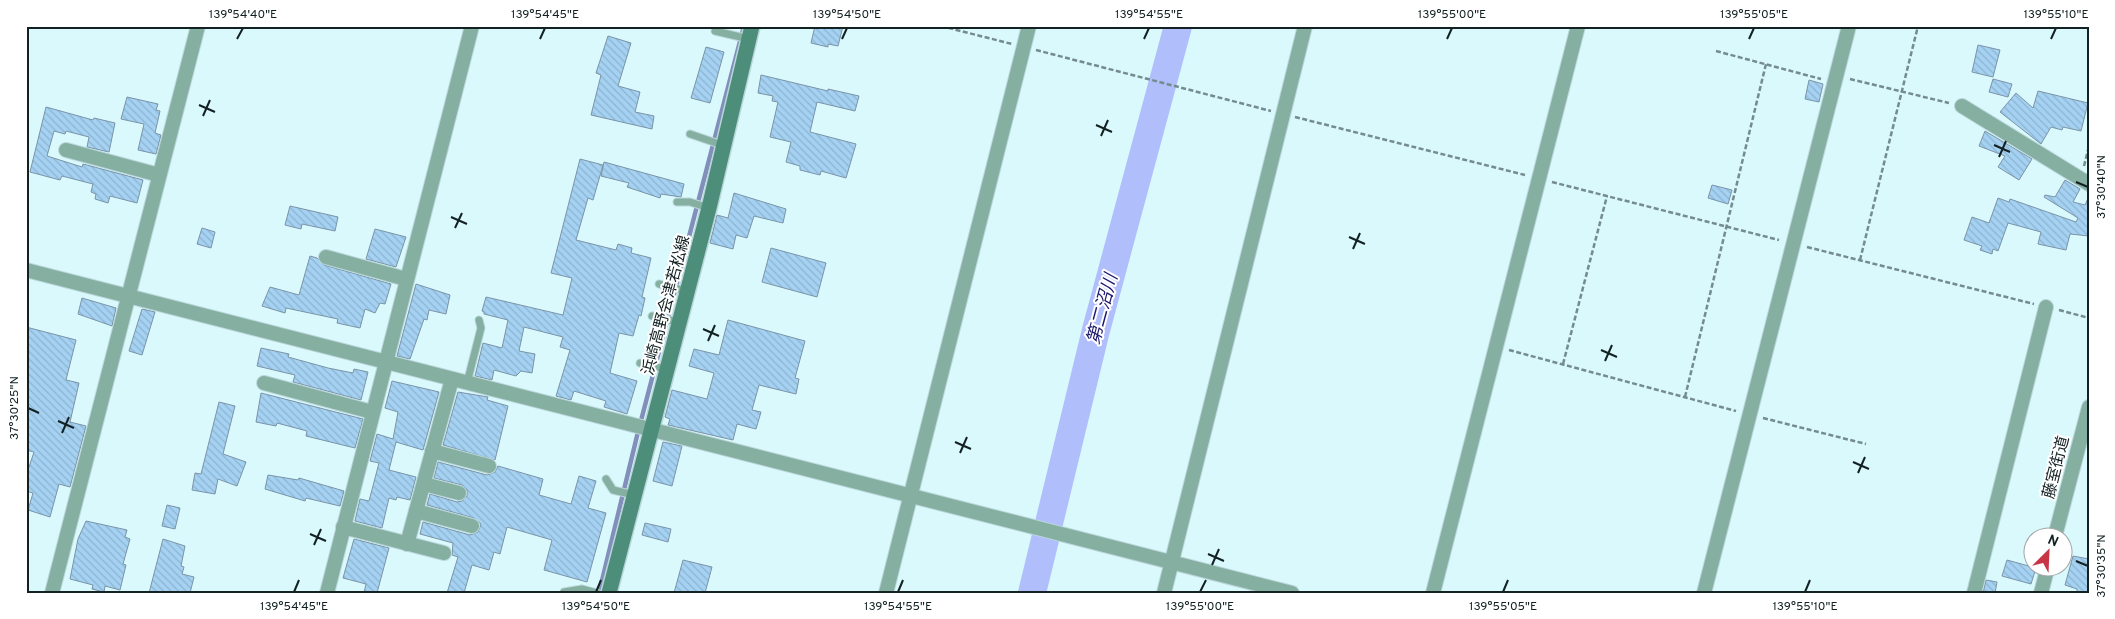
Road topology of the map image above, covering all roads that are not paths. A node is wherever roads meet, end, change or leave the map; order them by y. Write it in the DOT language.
graph roads {
  1 [pos="198,26"];
  2 [pos="472,26"];
  3 [pos="1029,26"];
  4 [pos="1305,26"];
  5 [pos="1578,26"];
  6 [pos="1849,26"];
  7 [pos="715,31"];
  8 [pos="751,33"];
  9 [pos="1962,106"];
  10 [pos="690,134"];
  11 [pos="722,145"];
  12 [pos="66,150"];
  13 [pos="159,175"];
  14 [pos="2085,182"];
  15 [pos="677,202"];
  16 [pos="709,208"];
  17 [pos="326,257"];
  18 [pos="26,270"];
  19 [pos="406,279"];
  20 [pos="660,284"];
  21 [pos="686,291"];
  22 [pos="127,296"];
  23 [pos="2046,307"];
  24 [pos="652,316"];
  25 [pos="479,320"];
  26 [pos="678,322"];
  27 [pos="384,362"];
  28 [pos="644,364"];
  29 [pos="666,369"];
  30 [pos="452,379"];
  31 [pos="467,383"];
  32 [pos="264,384"];
  33 [pos="2089,407"];
  34 [pos="372,412"];
  35 [pos="648,429"];
  36 [pos="432,451"];
  37 [pos="489,466"];
  38 [pos="606,480"];
  39 [pos="424,484"];
  40 [pos="459,493"];
  41 [pos="634,495"];
  42 [pos="909,496"];
  43 [pos="416,511"];
  44 [pos="472,526"];
  45 [pos="2058,526"];
  46 [pos="343,527"];
  47 [pos="407,544"];
  48 [pos="444,553"];
  49 [pos="1172,562"];
  50 [pos="2045,576"];
  51 [pos="564,592"];
  52 [pos="52,593"];
  53 [pos="326,593"];
  54 [pos="597,593"];
  55 [pos="609,593"];
  56 [pos="886,593"];
  57 [pos="1164,593"];
  58 [pos="1292,593"];
  59 [pos="1433,593"];
  60 [pos="1704,593"];
  61 [pos="1974,593"];
  62 [pos="2041,593"];
  1 -- 13 [label="street"];
  2 -- 19 [label="street"];
  3 -- 42 [label="street"];
  4 -- 49 [label="street"];
  5 -- 59 [label="street"];
  6 -- 60 [label="street"];
  7 -- 8 [label="lane"];
  8 -- 11 [label="main road, 浜崎高野会津若松線"];
  9 -- 14 [label="street"];
  10 -- 11 [label="lane"];
  11 -- 16 [label="main road, 浜崎高野会津若松線"];
  12 -- 13 [label="street"];
  13 -- 22 [label="street"];
  15 -- 16 [label="lane"];
  16 -- 21 [label="main road, 浜崎高野会津若松線"];
  17 -- 19 [label="street"];
  18 -- 22 [label="street"];
  19 -- 27 [label="street"];
  20 -- 21 [label="lane"];
  21 -- 26 [label="main road, 浜崎高野会津若松線"];
  22 -- 27 [label="street"];
  22 -- 52 [label="street"];
  23 -- 61 [label="street"];
  24 -- 26 [label="lane"];
  25 -- 31 [label="lane"];
  26 -- 29 [label="main road, 浜崎高野会津若松線"];
  27 -- 30 [label="street"];
  27 -- 34 [label="street"];
  28 -- 29 [label="lane"];
  29 -- 35 [label="main road, 浜崎高野会津若松線"];
  30 -- 31 [label="street"];
  30 -- 36 [label="street"];
  31 -- 35 [label="street"];
  32 -- 34 [label="street"];
  33 -- 45 [label="street, 藤室街道"];
  34 -- 46 [label="street"];
  35 -- 41 [label="main road, 浜崎高野会津若松線"];
  35 -- 42 [label="street"];
  36 -- 37 [label="street"];
  36 -- 39 [label="street"];
  38 -- 41 [label="lane"];
  39 -- 40 [label="street"];
  39 -- 43 [label="street"];
  41 -- 55 [label="main road, 浜崎高野会津若松線"];
  42 -- 49 [label="street"];
  42 -- 56 [label="street"];
  43 -- 44 [label="street"];
  43 -- 47 [label="street"];
  46 -- 47 [label="street"];
  46 -- 53 [label="street"];
  47 -- 48 [label="street"];
  49 -- 57 [label="street"];
  49 -- 58 [label="street"];
  50 -- 62 [label="street"];
  51 -- 54 [label="lane"];
}
